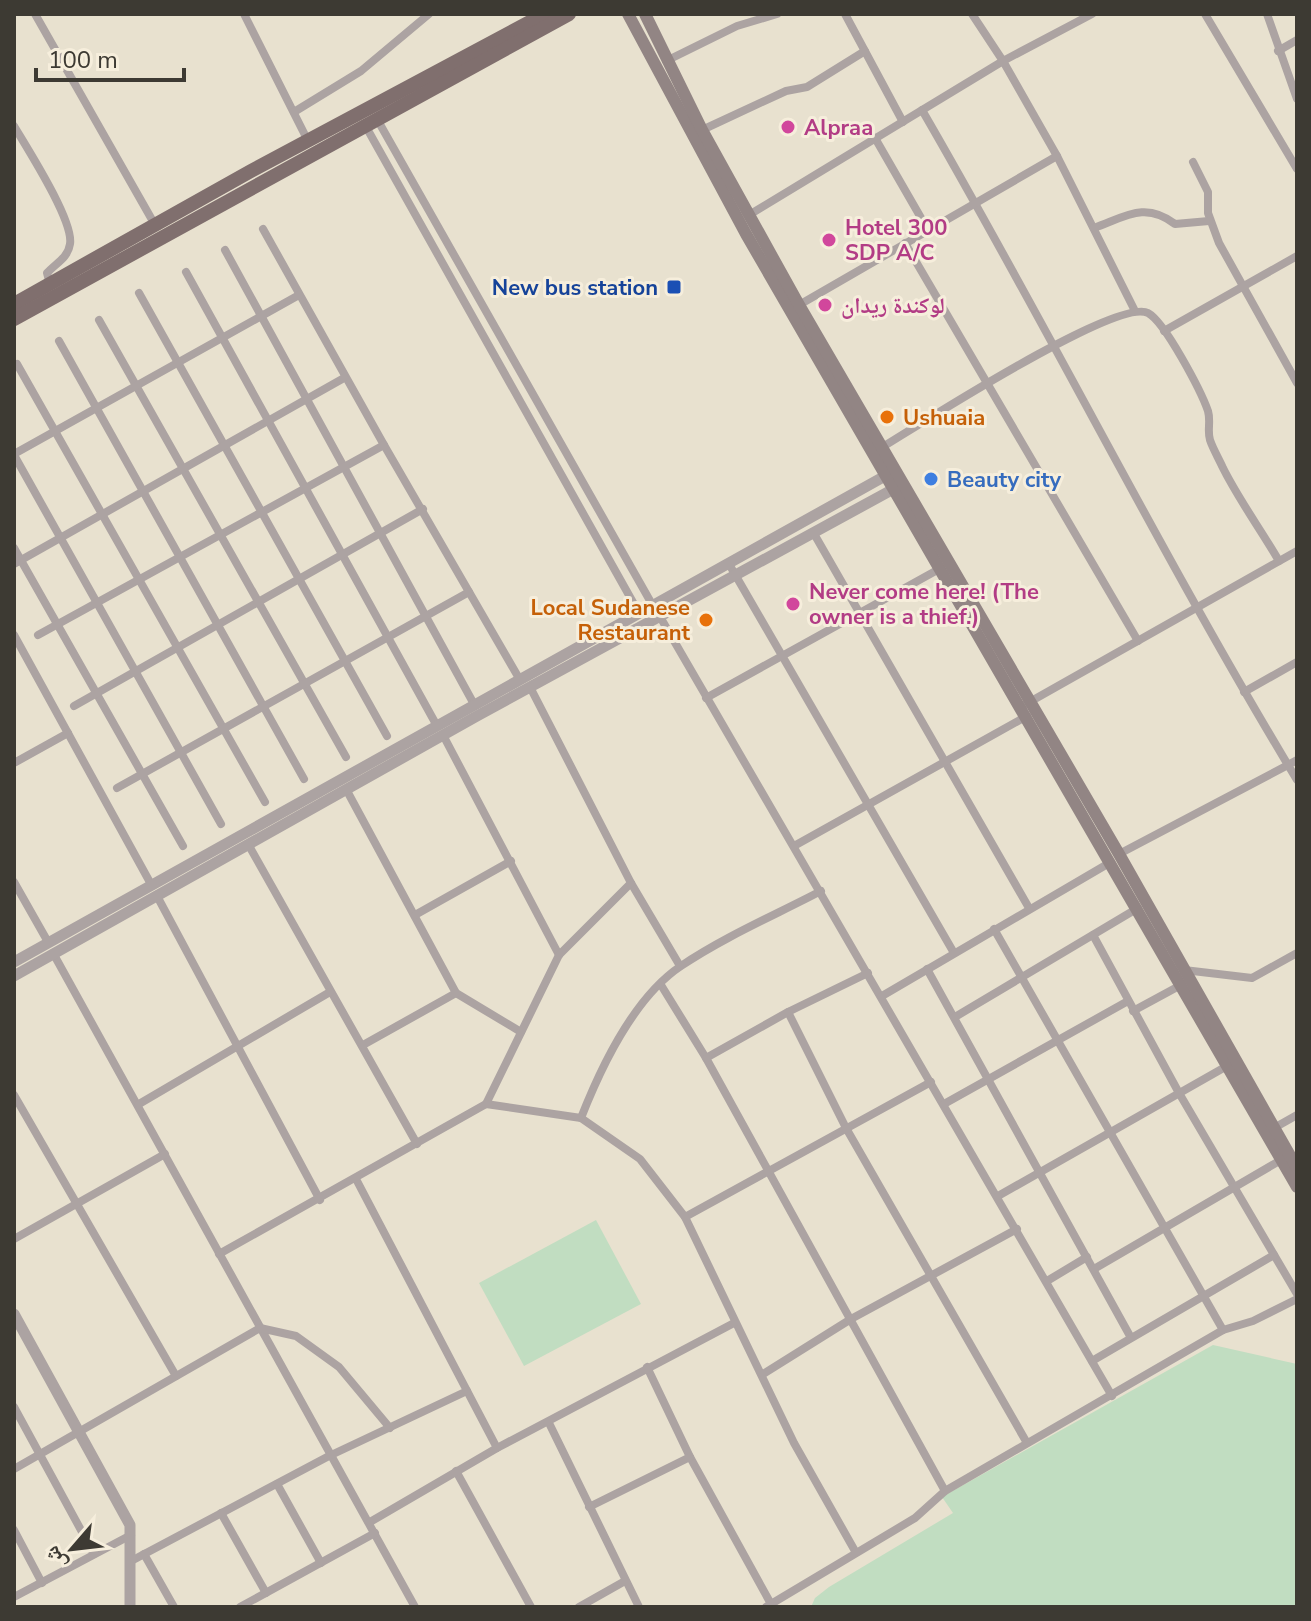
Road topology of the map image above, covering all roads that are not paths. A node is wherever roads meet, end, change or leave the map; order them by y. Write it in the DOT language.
graph roads {
  1 [pos="35,14"];
  2 [pos="244,14"];
  3 [pos="429,14"];
  4 [pos="545,14"];
  5 [pos="569,14"];
  6 [pos="628,14"];
  7 [pos="645,14"];
  8 [pos="777,14"];
  9 [pos="845,14"];
  10 [pos="972,14"];
  11 [pos="1092,14"];
  12 [pos="1205,14"];
  13 [pos="1267,14"];
  14 [pos="1297,40"];
  15 [pos="865,51"];
  16 [pos="1278,51"];
  17 [pos="666,61"];
  18 [pos="1003,61"];
  19 [pos="1297,99"];
  20 [pos="922,110"];
  21 [pos="294,112"];
  22 [pos="371,121"];
  23 [pos="903,122"];
  24 [pos="14,126"];
  25 [pos="702,130"];
  26 [pos="875,138"];
  27 [pos="308,141"];
  28 [pos="1057,156"];
  29 [pos="1193,162"];
  30 [pos="1297,169"];
  31 [pos="977,202"];
  32 [pos="749,215"];
  33 [pos="1209,221"];
  34 [pos="155,225"];
  35 [pos="1094,228"];
  36 [pos="263,229"];
  37 [pos="928,230"];
  38 [pos="905,243"];
  39 [pos="225,250"];
  40 [pos="1297,256"];
  41 [pos="186,272"];
  42 [pos="1242,287"];
  43 [pos="53,290"];
  44 [pos="139,293"];
  45 [pos="299,295"];
  46 [pos="14,304"];
  47 [pos="799,305"];
  48 [pos="1134,309"];
  49 [pos="260,318"];
  50 [pos="14,319"];
  51 [pos="99,320"];
  52 [pos="1164,331"];
  53 [pos="220,338"];
  54 [pos="59,341"];
  55 [pos="1054,346"];
  56 [pos="178,362"];
  57 [pos="17,364"];
  58 [pos="344,378"];
  59 [pos="1297,383"];
  60 [pos="987,385"];
  61 [pos="135,387"];
  62 [pos="305,401"];
  63 [pos="97,407"];
  64 [pos="267,422"];
  65 [pos="54,432"];
  66 [pos="384,445"];
  67 [pos="223,446"];
  68 [pos="881,448"];
  69 [pos="566,452"];
  70 [pos="14,454"];
  71 [pos="553,459"];
  72 [pos="341,467"];
  73 [pos="182,468"];
  74 [pos="891,473"];
  75 [pos="304,487"];
  76 [pos="899,487"];
  77 [pos="143,490"];
  78 [pos="423,509"];
  79 [pos="261,512"];
  80 [pos="103,514"];
  81 [pos="813,532"];
  82 [pos="379,534"];
  83 [pos="220,535"];
  84 [pos="62,537"];
  85 [pos="14,548"];
  86 [pos="342,555"];
  87 [pos="1296,555"];
  88 [pos="181,556"];
  89 [pos="1279,561"];
  90 [pos="17,562"];
  91 [pos="941,568"];
  92 [pos="732,569"];
  93 [pos="139,580"];
  94 [pos="298,581"];
  95 [pos="469,592"];
  96 [pos="98,602"];
  97 [pos="258,604"];
  98 [pos="1195,607"];
  99 [pos="656,610"];
  100 [pos="639,613"];
  101 [pos="861,613"];
  102 [pos="426,617"];
  103 [pos="59,624"];
  104 [pos="219,625"];
  105 [pos="14,635"];
  106 [pos="38,635"];
  107 [pos="388,638"];
  108 [pos="1138,641"];
  109 [pos="179,648"];
  110 [pos="784,657"];
  111 [pos="1297,662"];
  112 [pos="345,663"];
  113 [pos="137,672"];
  114 [pos="525,684"];
  115 [pos="305,685"];
  116 [pos="1244,692"];
  117 [pos="97,694"];
  118 [pos="706,698"];
  119 [pos="74,706"];
  120 [pos="266,706"];
  121 [pos="475,706"];
  122 [pos="1026,708"];
  123 [pos="225,729"];
  124 [pos="440,731"];
  125 [pos="68,733"];
  126 [pos="387,736"];
  127 [pos="182,753"];
  128 [pos="346,757"];
  129 [pos="1297,760"];
  130 [pos="14,763"];
  131 [pos="947,763"];
  132 [pos="1288,765"];
  133 [pos="142,775"];
  134 [pos="304,779"];
  135 [pos="1297,780"];
  136 [pos="117,788"];
  137 [pos="346,789"];
  138 [pos="265,802"];
  139 [pos="868,803"];
  140 [pos="296,811"];
  141 [pos="221,824"];
  142 [pos="248,844"];
  143 [pos="183,846"];
  144 [pos="794,846"];
  145 [pos="1115,858"];
  146 [pos="511,861"];
  147 [pos="14,882"];
  148 [pos="631,883"];
  149 [pos="154,891"];
  150 [pos="821,891"];
  151 [pos="1029,908"];
  152 [pos="1138,908"];
  153 [pos="415,915"];
  154 [pos="994,929"];
  155 [pos="1093,935"];
  156 [pos="51,948"];
  157 [pos="954,953"];
  158 [pos="1297,953"];
  159 [pos="559,955"];
  160 [pos="14,962"];
  161 [pos="680,966"];
  162 [pos="927,969"];
  163 [pos="1184,970"];
  164 [pos="868,973"];
  165 [pos="14,976"];
  166 [pos="1021,976"];
  167 [pos="661,985"];
  168 [pos="1181,985"];
  169 [pos="330,992"];
  170 [pos="456,993"];
  171 [pos="882,996"];
  172 [pos="1128,1001"];
  173 [pos="1133,1011"];
  174 [pos="788,1012"];
  175 [pos="955,1017"];
  176 [pos="521,1032"];
  177 [pos="1058,1041"];
  178 [pos="363,1045"];
  179 [pos="237,1047"];
  180 [pos="706,1058"];
  181 [pos="1227,1066"];
  182 [pos="989,1080"];
  183 [pos="931,1082"];
  184 [pos="1179,1093"];
  185 [pos="14,1095"];
  186 [pos="139,1104"];
  187 [pos="486,1104"];
  188 [pos="944,1104"];
  189 [pos="1297,1115"];
  190 [pos="581,1118"];
  191 [pos="846,1128"];
  192 [pos="1274,1128"];
  193 [pos="1111,1133"];
  194 [pos="417,1144"];
  195 [pos="165,1154"];
  196 [pos="1292,1163"];
  197 [pos="769,1172"];
  198 [pos="1038,1172"];
  199 [pos="356,1179"];
  200 [pos="1297,1187"];
  201 [pos="1234,1188"];
  202 [pos="998,1196"];
  203 [pos="320,1200"];
  204 [pos="75,1204"];
  205 [pos="685,1217"];
  206 [pos="1017,1229"];
  207 [pos="1166,1229"];
  208 [pos="14,1239"];
  209 [pos="219,1254"];
  210 [pos="1274,1255"];
  211 [pos="1087,1257"];
  212 [pos="1094,1269"];
  213 [pos="932,1276"];
  214 [pos="1047,1281"];
  215 [pos="1204,1293"];
  216 [pos="1297,1296"];
  217 [pos="14,1314"];
  218 [pos="851,1319"];
  219 [pos="734,1323"];
  220 [pos="260,1328"];
  221 [pos="1223,1330"];
  222 [pos="1130,1336"];
  223 [pos="1092,1361"];
  224 [pos="647,1367"];
  225 [pos="763,1374"];
  226 [pos="176,1376"];
  227 [pos="467,1391"];
  228 [pos="1112,1396"];
  229 [pos="14,1407"];
  230 [pos="549,1423"];
  231 [pos="390,1428"];
  232 [pos="80,1430"];
  233 [pos="1027,1443"];
  234 [pos="497,1448"];
  235 [pos="41,1453"];
  236 [pos="329,1456"];
  237 [pos="690,1457"];
  238 [pos="14,1469"];
  239 [pos="456,1471"];
  240 [pos="277,1484"];
  241 [pos="945,1491"];
  242 [pos="589,1507"];
  243 [pos="221,1513"];
  244 [pos="370,1522"];
  245 [pos="14,1530"];
  246 [pos="375,1533"];
  247 [pos="131,1535"];
  248 [pos="855,1551"];
  249 [pos="94,1554"];
  250 [pos="139,1557"];
  251 [pos="321,1563"];
  252 [pos="625,1581"];
  253 [pos="42,1583"];
  254 [pos="266,1593"];
  255 [pos="14,1597"];
  256 [pos="769,1606"];
  257 [pos="130,1607"];
  258 [pos="174,1607"];
  259 [pos="240,1607"];
  260 [pos="415,1607"];
  261 [pos="531,1607"];
  262 [pos="579,1607"];
  263 [pos="639,1607"];
  1 -- 34 [label="street"];
  2 -- 21 [label="street"];
  3 -- 21 [label="street"];
  4 -- 27 [label="main road"];
  5 -- 22 [label="main road"];
  6 -- 74 [label="main road"];
  7 -- 17 [label="main road"];
  8 -- 17 [label="street"];
  9 -- 15 [label="street"];
  10 -- 18 [label="street"];
  11 -- 18 [label="street"];
  12 -- 30 [label="street"];
  13 -- 16 [label="street"];
  14 -- 16 [label="street"];
  15 -- 23 [label="street"];
  15 -- 25 [label="street"];
  16 -- 19 [label="street"];
  17 -- 25 [label="main road"];
  18 -- 20 [label="street"];
  18 -- 28 [label="street"];
  20 -- 23 [label="street"];
  20 -- 31 [label="street"];
  21 -- 27 [label="street"];
  22 -- 43 [label="main road"];
  22 -- 69 [label="street"];
  22 -- 71 [label="street"];
  23 -- 26 [label="street"];
  24 -- 43 [label="street"];
  25 -- 32 [label="main road"];
  26 -- 32 [label="street"];
  26 -- 37 [label="street"];
  27 -- 34 [label="main road"];
  28 -- 31 [label="street"];
  28 -- 35 [label="street"];
  29 -- 33 [label="street"];
  31 -- 37 [label="street"];
  31 -- 55 [label="street"];
  32 -- 47 [label="main road"];
  33 -- 35 [label="street"];
  33 -- 42 [label="street"];
  34 -- 43 [label="main road"];
  35 -- 48 [label="street"];
  36 -- 45 [label="street"];
  37 -- 38 [label="street"];
  38 -- 47 [label="street"];
  38 -- 60 [label="street"];
  39 -- 49 [label="street"];
  40 -- 42 [label="street"];
  41 -- 53 [label="street"];
  42 -- 52 [label="street"];
  42 -- 59 [label="street"];
  43 -- 46 [label="main road"];
  43 -- 50 [label="main road"];
  44 -- 56 [label="street"];
  45 -- 49 [label="street"];
  45 -- 58 [label="street"];
  47 -- 68 [label="main road"];
  48 -- 52 [label="street"];
  48 -- 55 [label="street"];
  49 -- 53 [label="street"];
  49 -- 62 [label="street"];
  51 -- 61 [label="street"];
  52 -- 89 [label="street"];
  53 -- 56 [label="street"];
  53 -- 64 [label="street"];
  54 -- 63 [label="street"];
  55 -- 60 [label="street"];
  55 -- 98 [label="street"];
  56 -- 61 [label="street"];
  56 -- 67 [label="street"];
  57 -- 65 [label="street"];
  58 -- 62 [label="street"];
  58 -- 66 [label="street"];
  60 -- 68 [label="street"];
  60 -- 108 [label="street"];
  61 -- 63 [label="street"];
  61 -- 73 [label="street"];
  62 -- 64 [label="street"];
  62 -- 72 [label="street"];
  63 -- 65 [label="street"];
  63 -- 77 [label="street"];
  64 -- 67 [label="street"];
  64 -- 75 [label="street"];
  65 -- 70 [label="street"];
  65 -- 80 [label="street"];
  66 -- 72 [label="street"];
  66 -- 78 [label="street"];
  67 -- 73 [label="street"];
  67 -- 79 [label="street"];
  68 -- 74 [label="main road"];
  69 -- 71 [label="street"];
  69 -- 99 [label="street"];
  70 -- 84 [label="street"];
  71 -- 100 [label="street"];
  72 -- 75 [label="street"];
  72 -- 82 [label="street"];
  73 -- 77 [label="street"];
  73 -- 83 [label="street"];
  74 -- 76 [label="main road"];
  74 -- 92 [label="street"];
  75 -- 79 [label="street"];
  75 -- 86 [label="street"];
  76 -- 81 [label="street"];
  76 -- 91 [label="main road"];
  76 -- 122 [label="main road"];
  77 -- 80 [label="street"];
  77 -- 88 [label="street"];
  78 -- 82 [label="street"];
  78 -- 95 [label="street"];
  79 -- 83 [label="street"];
  79 -- 94 [label="street"];
  80 -- 84 [label="street"];
  80 -- 93 [label="street"];
  81 -- 92 [label="street"];
  81 -- 101 [label="street"];
  82 -- 86 [label="street"];
  82 -- 102 [label="street"];
  83 -- 88 [label="street"];
  83 -- 97 [label="street"];
  84 -- 90 [label="street"];
  84 -- 96 [label="street"];
  85 -- 90 [label="street"];
  86 -- 94 [label="street"];
  86 -- 107 [label="street"];
  87 -- 89 [label="street"];
  88 -- 93 [label="street"];
  88 -- 104 [label="street"];
  89 -- 98 [label="street"];
  90 -- 103 [label="street"];
  91 -- 101 [label="street"];
  91 -- 122 [label="main road"];
  92 -- 99 [label="street"];
  92 -- 110 [label="street"];
  93 -- 96 [label="street"];
  93 -- 109 [label="street"];
  94 -- 97 [label="street"];
  94 -- 112 [label="street"];
  95 -- 102 [label="street"];
  95 -- 114 [label="street"];
  96 -- 103 [label="street"];
  96 -- 113 [label="street"];
  97 -- 104 [label="street"];
  97 -- 115 [label="street"];
  98 -- 108 [label="street"];
  98 -- 116 [label="street"];
  99 -- 100 [label="street"];
  99 -- 114 [label="street"];
  99 -- 118 [label="street"];
  100 -- 114 [label="street"];
  101 -- 110 [label="street"];
  101 -- 131 [label="street"];
  102 -- 107 [label="street"];
  102 -- 121 [label="street"];
  103 -- 106 [label="street"];
  103 -- 117 [label="street"];
  104 -- 109 [label="street"];
  104 -- 120 [label="street"];
  105 -- 125 [label="street"];
  107 -- 112 [label="street"];
  107 -- 124 [label="street"];
  108 -- 122 [label="street"];
  109 -- 113 [label="street"];
  109 -- 123 [label="street"];
  110 -- 118 [label="street"];
  110 -- 139 [label="street"];
  111 -- 116 [label="street"];
  112 -- 115 [label="street"];
  112 -- 126 [label="street"];
  113 -- 117 [label="street"];
  113 -- 127 [label="street"];
  114 -- 121 [label="street"];
  114 -- 124 [label="street"];
  114 -- 148 [label="street"];
  115 -- 120 [label="street"];
  115 -- 128 [label="street"];
  116 -- 132 [label="street"];
  117 -- 119 [label="street"];
  117 -- 133 [label="street"];
  118 -- 144 [label="street"];
  120 -- 123 [label="street"];
  120 -- 134 [label="street"];
  121 -- 124 [label="street"];
  122 -- 131 [label="street"];
  122 -- 145 [label="main road"];
  123 -- 127 [label="street"];
  123 -- 138 [label="street"];
  124 -- 137 [label="street"];
  124 -- 140 [label="street"];
  124 -- 146 [label="street"];
  125 -- 130 [label="street"];
  125 -- 149 [label="street"];
  127 -- 133 [label="street"];
  127 -- 141 [label="street"];
  129 -- 132 [label="street"];
  131 -- 139 [label="street"];
  131 -- 151 [label="street"];
  132 -- 135 [label="street"];
  132 -- 145 [label="street"];
  133 -- 136 [label="street"];
  133 -- 143 [label="street"];
  137 -- 140 [label="street"];
  137 -- 153 [label="street"];
  139 -- 144 [label="street"];
  139 -- 157 [label="street"];
  140 -- 142 [label="street"];
  140 -- 149 [label="street"];
  142 -- 149 [label="street"];
  142 -- 169 [label="street"];
  144 -- 150 [label="street"];
  145 -- 151 [label="street"];
  145 -- 152 [label="main road"];
  145 -- 163 [label="main road"];
  146 -- 153 [label="street"];
  146 -- 159 [label="street"];
  147 -- 156 [label="street"];
  148 -- 159 [label="street"];
  148 -- 161 [label="street"];
  149 -- 156 [label="street"];
  149 -- 179 [label="street"];
  150 -- 161 [label="street"];
  150 -- 164 [label="street"];
  151 -- 154 [label="street"];
  152 -- 155 [label="street"];
  152 -- 168 [label="main road"];
  153 -- 170 [label="street"];
  154 -- 157 [label="street"];
  154 -- 166 [label="street"];
  155 -- 166 [label="street"];
  155 -- 172 [label="street"];
  156 -- 160 [label="street"];
  156 -- 165 [label="street"];
  156 -- 186 [label="street"];
  157 -- 162 [label="street"];
  158 -- 163 [label="street"];
  159 -- 176 [label="street"];
  161 -- 167 [label="street"];
  162 -- 171 [label="street"];
  162 -- 175 [label="street"];
  163 -- 192 [label="main road"];
  164 -- 171 [label="street"];
  164 -- 174 [label="street"];
  166 -- 175 [label="street"];
  166 -- 177 [label="street"];
  167 -- 180 [label="street"];
  167 -- 190 [label="street"];
  168 -- 173 [label="street"];
  168 -- 181 [label="main road"];
  169 -- 178 [label="street"];
  169 -- 179 [label="street"];
  170 -- 176 [label="street"];
  170 -- 178 [label="street"];
  171 -- 183 [label="street"];
  172 -- 173 [label="street"];
  172 -- 177 [label="street"];
  173 -- 184 [label="street"];
  174 -- 180 [label="street"];
  174 -- 191 [label="street"];
  175 -- 182 [label="street"];
  176 -- 187 [label="street"];
  177 -- 182 [label="street"];
  177 -- 193 [label="street"];
  178 -- 194 [label="street"];
  179 -- 186 [label="street"];
  179 -- 203 [label="street"];
  180 -- 197 [label="street"];
  181 -- 184 [label="street"];
  181 -- 196 [label="main road"];
  182 -- 188 [label="street"];
  182 -- 198 [label="street"];
  183 -- 188 [label="street"];
  183 -- 191 [label="street"];
  184 -- 193 [label="street"];
  184 -- 201 [label="street"];
  185 -- 204 [label="street"];
  186 -- 195 [label="street"];
  187 -- 190 [label="street"];
  187 -- 194 [label="street"];
  188 -- 202 [label="street"];
  189 -- 192 [label="street"];
  190 -- 205 [label="street"];
  191 -- 197 [label="street"];
  191 -- 213 [label="street"];
  192 -- 196 [label="main road"];
  193 -- 198 [label="street"];
  193 -- 207 [label="street"];
  194 -- 199 [label="street"];
  195 -- 204 [label="street"];
  195 -- 209 [label="street"];
  196 -- 200 [label="main road"];
  196 -- 201 [label="street"];
  197 -- 205 [label="street"];
  197 -- 218 [label="street"];
  198 -- 202 [label="street"];
  198 -- 211 [label="street"];
  199 -- 203 [label="street"];
  199 -- 227 [label="street"];
  201 -- 207 [label="street"];
  201 -- 210 [label="street"];
  202 -- 206 [label="street"];
  203 -- 209 [label="street"];
  204 -- 208 [label="street"];
  204 -- 226 [label="street"];
  205 -- 219 [label="street"];
  206 -- 213 [label="street"];
  206 -- 214 [label="street"];
  207 -- 212 [label="street"];
  207 -- 215 [label="street"];
  209 -- 220 [label="street"];
  210 -- 215 [label="street"];
  210 -- 216 [label="street"];
  211 -- 212 [label="street"];
  211 -- 214 [label="street"];
  212 -- 222 [label="street"];
  213 -- 218 [label="street"];
  213 -- 233 [label="street"];
  214 -- 223 [label="street"];
  215 -- 221 [label="street"];
  215 -- 222 [label="street"];
  216 -- 221 [label="street"];
  217 -- 232 [label="street"];
  218 -- 225 [label="street"];
  218 -- 241 [label="street"];
  219 -- 224 [label="street"];
  219 -- 225 [label="street"];
  220 -- 226 [label="street"];
  220 -- 231 [label="street"];
  220 -- 236 [label="street"];
  221 -- 228 [label="street"];
  222 -- 223 [label="street"];
  223 -- 228 [label="street"];
  224 -- 230 [label="street"];
  224 -- 237 [label="street"];
  225 -- 248 [label="street"];
  226 -- 232 [label="street"];
  227 -- 231 [label="street"];
  227 -- 234 [label="street"];
  228 -- 233 [label="street"];
  229 -- 235 [label="street"];
  230 -- 234 [label="street"];
  230 -- 242 [label="street"];
  231 -- 236 [label="street"];
  232 -- 235 [label="street"];
  232 -- 247 [label="street"];
  233 -- 241 [label="street"];
  234 -- 239 [label="street"];
  235 -- 238 [label="street"];
  235 -- 249 [label="street"];
  236 -- 240 [label="street"];
  236 -- 244 [label="street"];
  237 -- 242 [label="street"];
  237 -- 256 [label="street"];
  239 -- 244 [label="street"];
  239 -- 261 [label="street"];
  240 -- 243 [label="street"];
  240 -- 251 [label="street"];
  241 -- 248 [label="street"];
  242 -- 252 [label="street"];
  243 -- 250 [label="street"];
  243 -- 254 [label="street"];
  244 -- 246 [label="street"];
  245 -- 253 [label="street"];
  246 -- 251 [label="street"];
  246 -- 260 [label="street"];
  247 -- 249 [label="street"];
  247 -- 250 [label="street"];
  248 -- 256 [label="street"];
  249 -- 253 [label="street"];
  250 -- 257 [label="street"];
  250 -- 258 [label="street"];
  251 -- 254 [label="street"];
  252 -- 262 [label="street"];
  252 -- 263 [label="street"];
  253 -- 255 [label="street"];
  254 -- 259 [label="street"];
}
